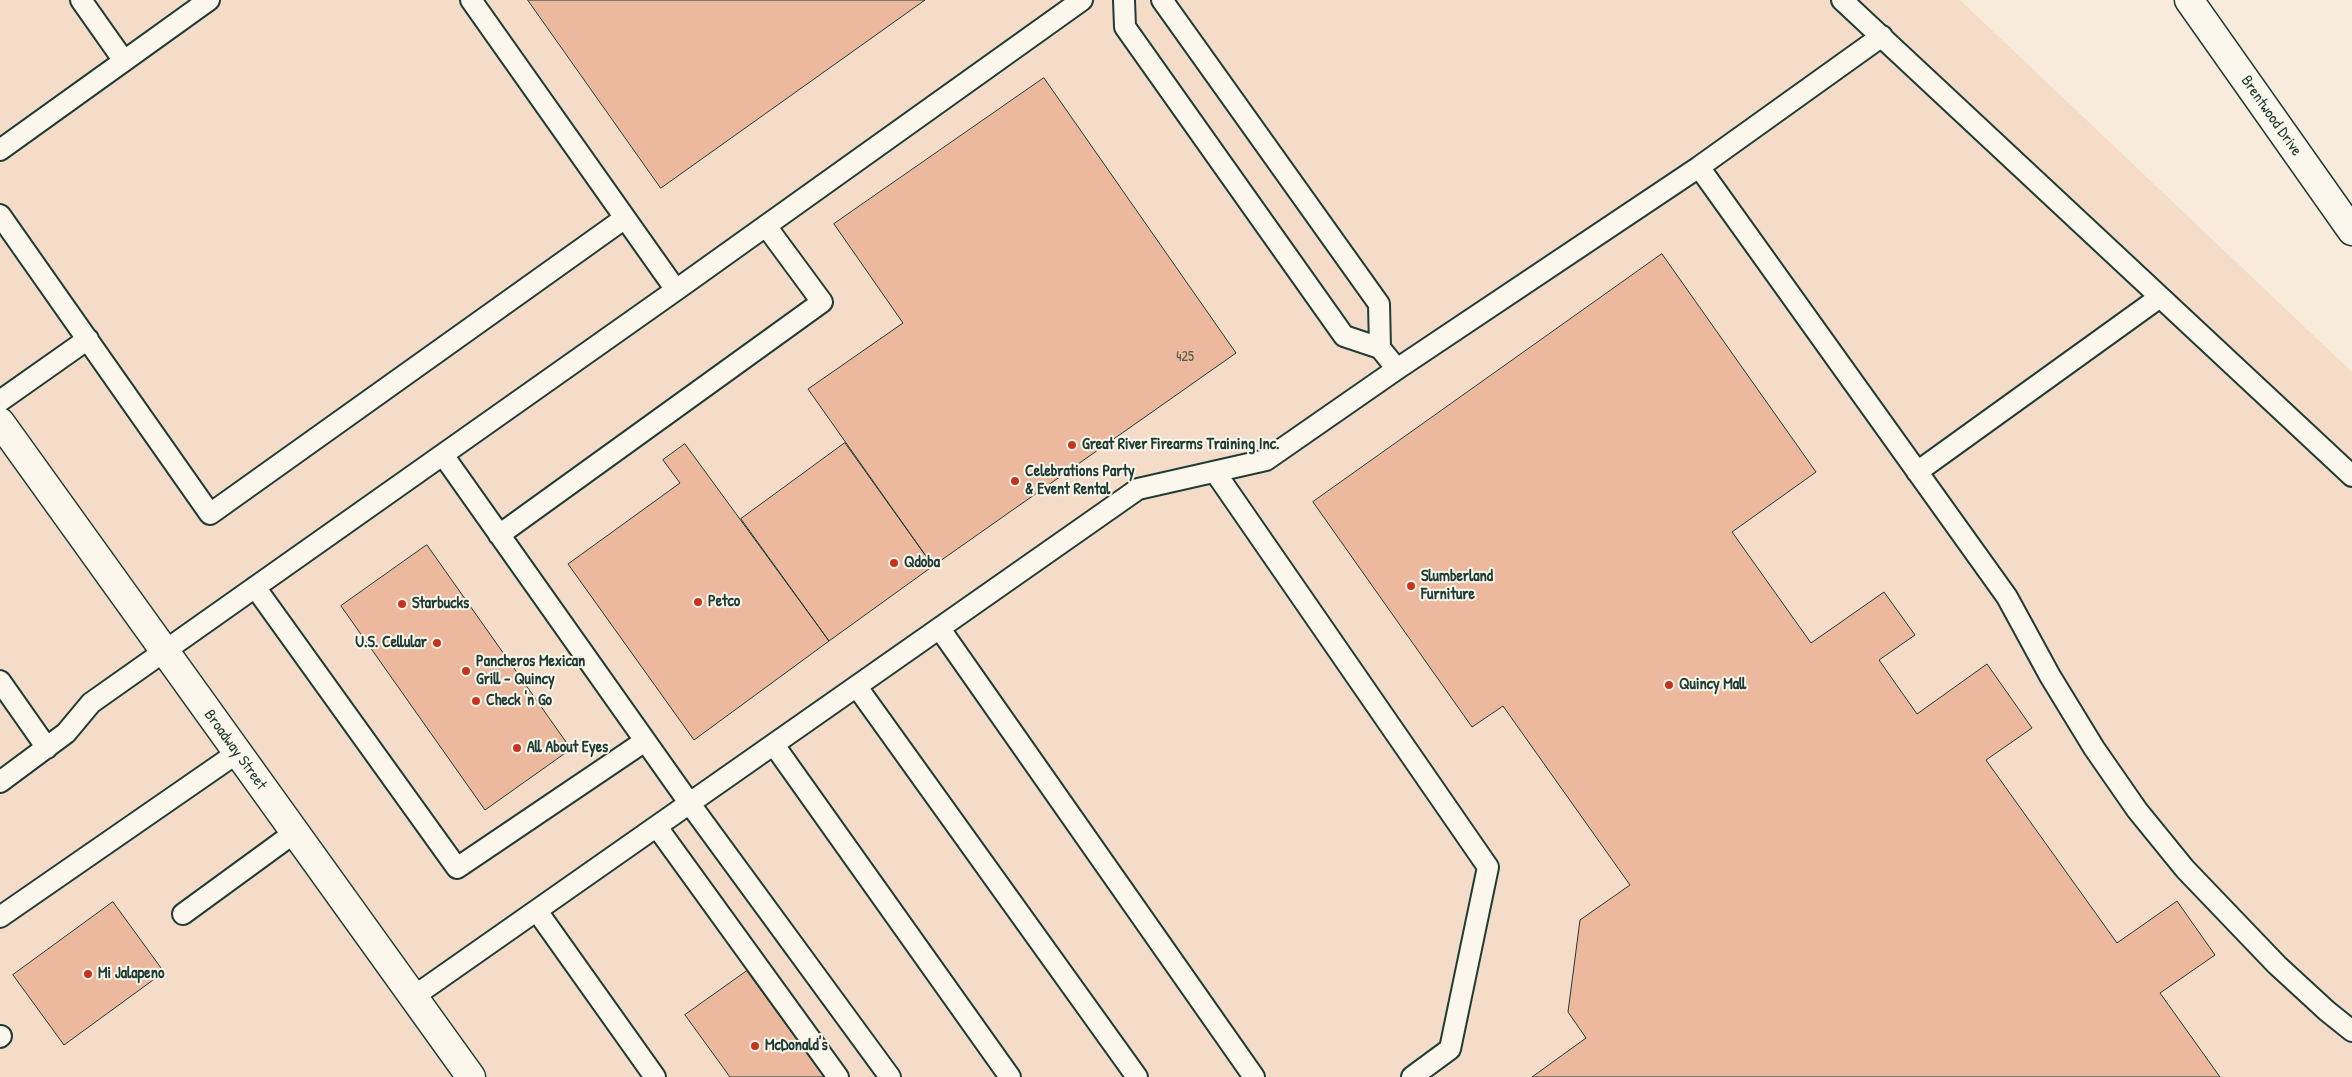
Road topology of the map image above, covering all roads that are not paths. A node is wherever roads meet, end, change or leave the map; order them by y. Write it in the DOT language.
graph roads {
  1 [pos="81,0"];
  2 [pos="209,0"];
  3 [pos="471,0"];
  4 [pos="1082,0"];
  5 [pos="1124,0"];
  6 [pos="1162,0"];
  7 [pos="1842,0"];
  8 [pos="2190,0"];
  9 [pos="1882,36"];
  10 [pos="124,61"];
  11 [pos="0,150"];
  12 [pos="1699,167"];
  13 [pos="0,215"];
  14 [pos="625,218"];
  15 [pos="766,226"];
  16 [pos="2352,231"];
  17 [pos="676,290"];
  18 [pos="2160,297"];
  19 [pos="88,339"];
  20 [pos="1380,348"];
  21 [pos="1397,369"];
  22 [pos="0,400"];
  23 [pos="0,422"];
  24 [pos="442,455"];
  25 [pos="1215,472"];
  26 [pos="1917,472"];
  27 [pos="2352,476"];
  28 [pos="499,535"];
  29 [pos="255,587"];
  30 [pos="940,629"];
  31 [pos="163,651"];
  32 [pos="0,681"];
  33 [pos="857,686"];
  34 [pos="645,741"];
  35 [pos="774,745"];
  36 [pos="47,748"];
  37 [pos="237,753"];
  38 [pos="0,782"];
  39 [pos="690,804"];
  40 [pos="657,827"];
  41 [pos="294,833"];
  42 [pos="537,910"];
  43 [pos="183,914"];
  44 [pos="0,917"];
  45 [pos="413,997"];
  46 [pos="2352,1030"];
  47 [pos="471,1077"];
  48 [pos="656,1077"];
  49 [pos="838,1077"];
  50 [pos="890,1077"];
  51 [pos="1010,1077"];
  52 [pos="1137,1077"];
  53 [pos="1254,1077"];
  54 [pos="1412,1077"];
  1 -- 10 [label="lane"];
  2 -- 10 [label="lane"];
  3 -- 14 [label="lane"];
  4 -- 15 [label="lane"];
  5 -- 20 [label="lane"];
  6 -- 20 [label="lane"];
  7 -- 9 [label="lane"];
  8 -- 16 [label="main road, Brentwood Drive"];
  9 -- 12 [label="lane"];
  9 -- 18 [label="lane"];
  10 -- 11 [label="lane"];
  12 -- 21 [label="lane"];
  12 -- 26 [label="lane"];
  13 -- 19 [label="lane"];
  14 -- 17 [label="lane"];
  14 -- 19 [label="lane"];
  15 -- 17 [label="lane"];
  15 -- 28 [label="lane"];
  17 -- 24 [label="lane"];
  18 -- 26 [label="lane"];
  18 -- 27 [label="lane"];
  19 -- 22 [label="lane"];
  20 -- 21 [label="lane"];
  21 -- 25 [label="lane"];
  23 -- 31 [label="main road, Broadway Street"];
  24 -- 28 [label="lane"];
  24 -- 29 [label="lane"];
  25 -- 30 [label="lane"];
  25 -- 54 [label="lane"];
  26 -- 46 [label="lane"];
  28 -- 34 [label="lane"];
  29 -- 31 [label="lane"];
  29 -- 34 [label="lane"];
  30 -- 33 [label="lane"];
  30 -- 53 [label="lane"];
  31 -- 36 [label="lane"];
  31 -- 37 [label="main road, Broadway Street"];
  32 -- 36 [label="lane"];
  33 -- 35 [label="lane"];
  33 -- 52 [label="lane"];
  34 -- 39 [label="lane"];
  35 -- 39 [label="lane"];
  35 -- 51 [label="lane"];
  36 -- 38 [label="lane"];
  37 -- 41 [label="main road, Broadway Street"];
  37 -- 44 [label="lane"];
  39 -- 40 [label="lane"];
  39 -- 50 [label="lane"];
  40 -- 42 [label="lane"];
  40 -- 49 [label="lane"];
  41 -- 43 [label="lane"];
  41 -- 45 [label="main road, Broadway Street"];
  42 -- 45 [label="lane"];
  42 -- 48 [label="lane"];
  45 -- 47 [label="main road, Broadway Street"];
}
